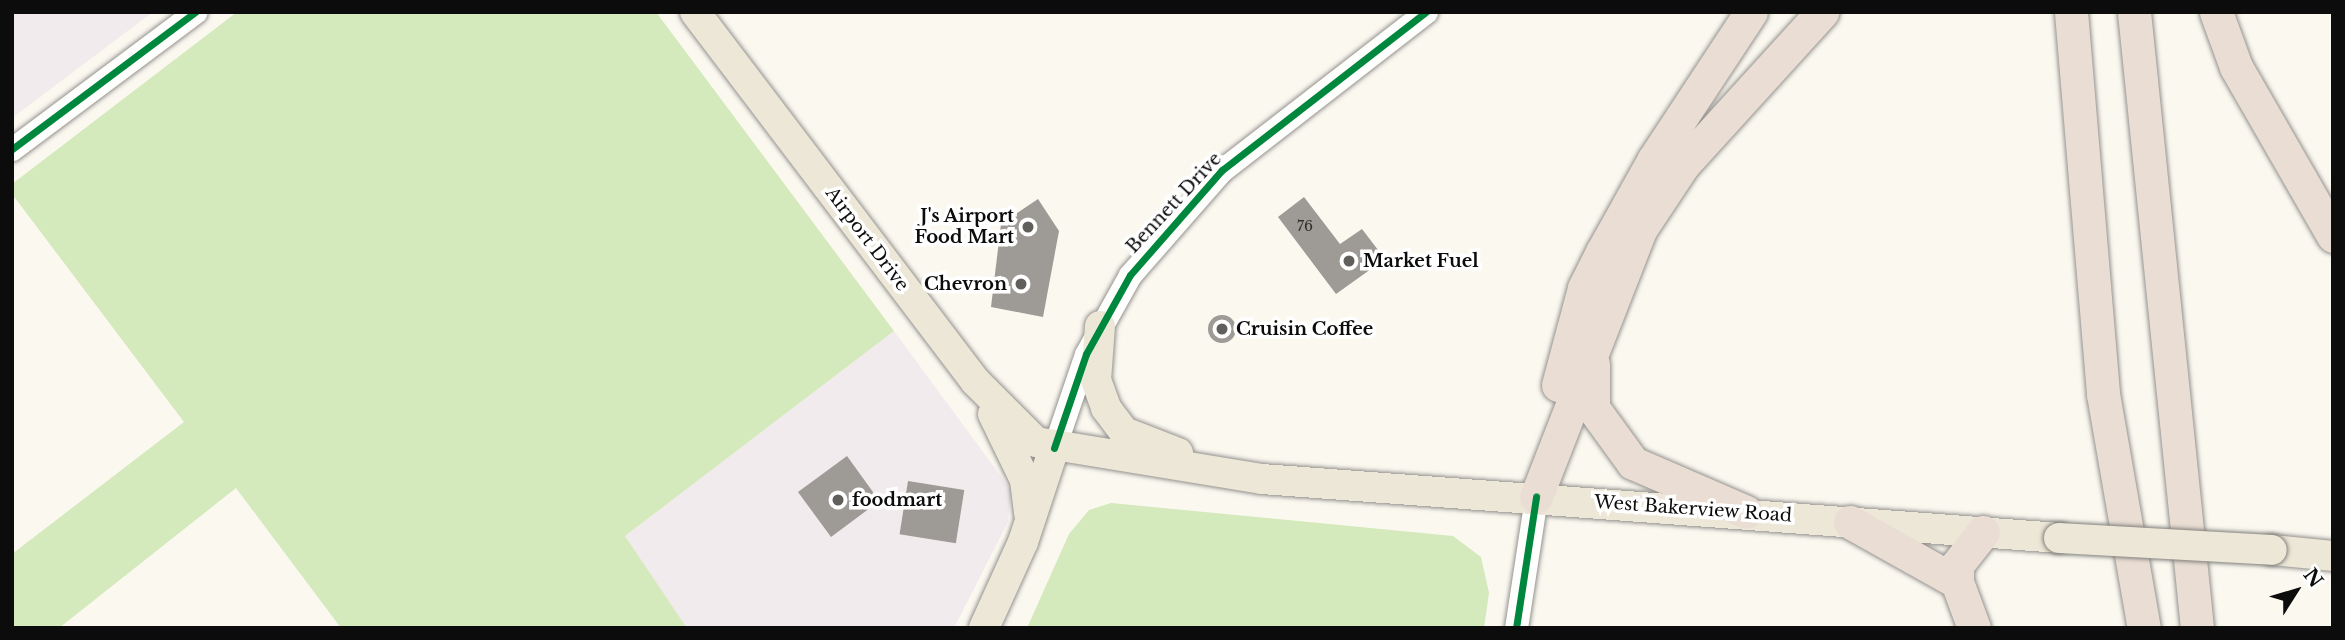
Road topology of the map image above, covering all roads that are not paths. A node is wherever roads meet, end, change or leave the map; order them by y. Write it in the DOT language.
graph roads {
  1 [pos="195,12"];
  2 [pos="695,12"];
  3 [pos="1426,12"];
  4 [pos="1751,12"];
  5 [pos="1822,12"];
  6 [pos="2071,12"];
  7 [pos="2134,12"];
  8 [pos="2217,12"];
  9 [pos="12,149"];
  10 [pos="2333,236"];
  11 [pos="1601,320"];
  12 [pos="1100,326"];
  13 [pos="975,381"];
  14 [pos="1054,448"];
  15 [pos="1262,479"];
  16 [pos="1536,498"];
  17 [pos="1746,512"];
  18 [pos="1850,522"];
  19 [pos="1028,528"];
  20 [pos="1983,532"];
  21 [pos="2333,556"];
  22 [pos="1957,582"];
  23 [pos="984,628"];
  24 [pos="1516,628"];
  25 [pos="1973,628"];
  26 [pos="2144,628"];
  27 [pos="2197,628"];
  1 -- 9 [label="street"];
  2 -- 13 [label="main road, Airport Drive"];
  3 -- 12 [label="street, Bennett Drive"];
  4 -- 16 [label="highway"];
  5 -- 11 [label="highway"];
  6 -- 26 [label="highway"];
  7 -- 27 [label="highway"];
  8 -- 10 [label="highway"];
  11 -- 16 [label="highway"];
  11 -- 17 [label="highway"];
  12 -- 14 [label="street, Bennett Drive"];
  12 -- 15 [label="main road"];
  13 -- 14 [label="main road, Airport Drive"];
  13 -- 19 [label="main road"];
  14 -- 15 [label="main road, West Bakerview Road"];
  14 -- 19 [label="main road, Bennett Drive"];
  15 -- 16 [label="main road, West Bakerview Road"];
  16 -- 17 [label="main road, West Bakerview Road"];
  16 -- 24 [label="street"];
  17 -- 18 [label="main road, West Bakerview Road"];
  18 -- 20 [label="main road, West Bakerview Road"];
  18 -- 22 [label="highway"];
  19 -- 23 [label="main road, Bennett Drive"];
  20 -- 21 [label="main road, West Bakerview Road, bridge"];
  20 -- 22 [label="highway"];
  22 -- 25 [label="highway"];
}
